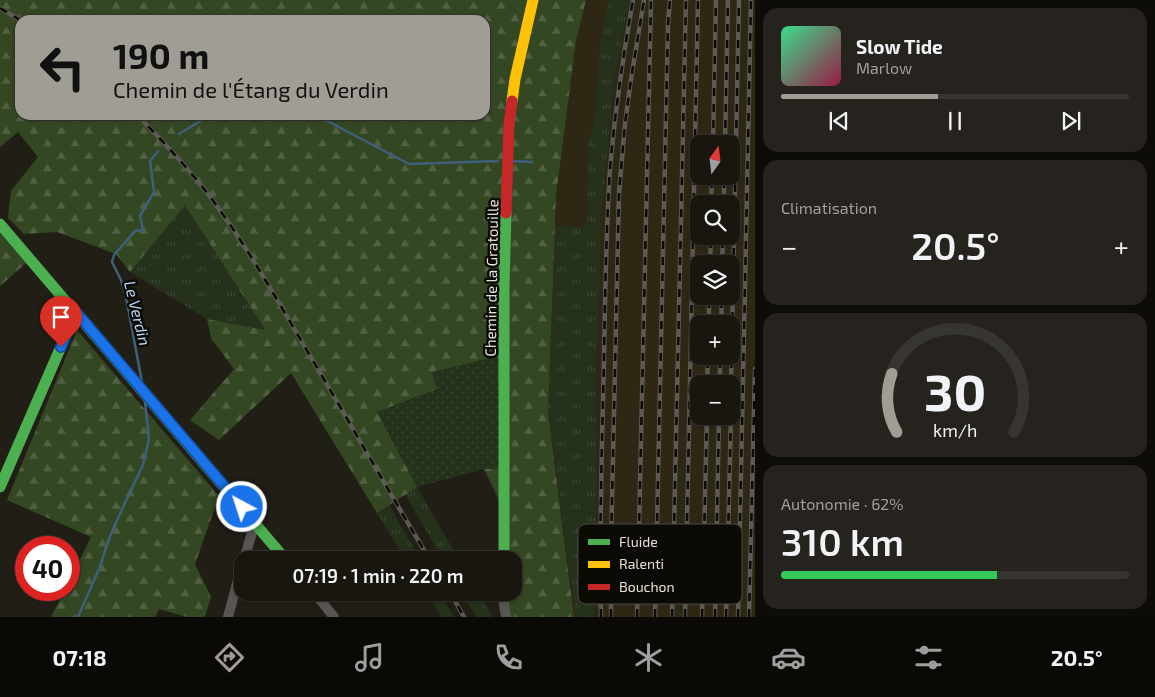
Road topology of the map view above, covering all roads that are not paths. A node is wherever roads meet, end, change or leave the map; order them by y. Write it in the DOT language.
graph roads {
  1 [pos="534,0"];
  2 [pos="0,224"];
  3 [pos="76,312"];
  4 [pos="0,487"];
  5 [pos="254,522"];
  6 [pos="246,551"];
  7 [pos="278,551"];
  8 [pos="504,551"];
  9 [pos="234,595"];
  10 [pos="321,601"];
  11 [pos="505,601"];
  12 [pos="228,617"];
  13 [pos="334,617"];
  14 [pos="506,617"];
  1 -- 8 [label="street, Chemin de la Gratouille"];
  2 -- 3 [label="street"];
  3 -- 4 [label="street"];
  3 -- 5 [label="street"];
  5 -- 6 [label="street"];
  5 -- 7 [label="street"];
  9 -- 12 [label="street"];
  10 -- 13 [label="street"];
  11 -- 14 [label="street"];
}
